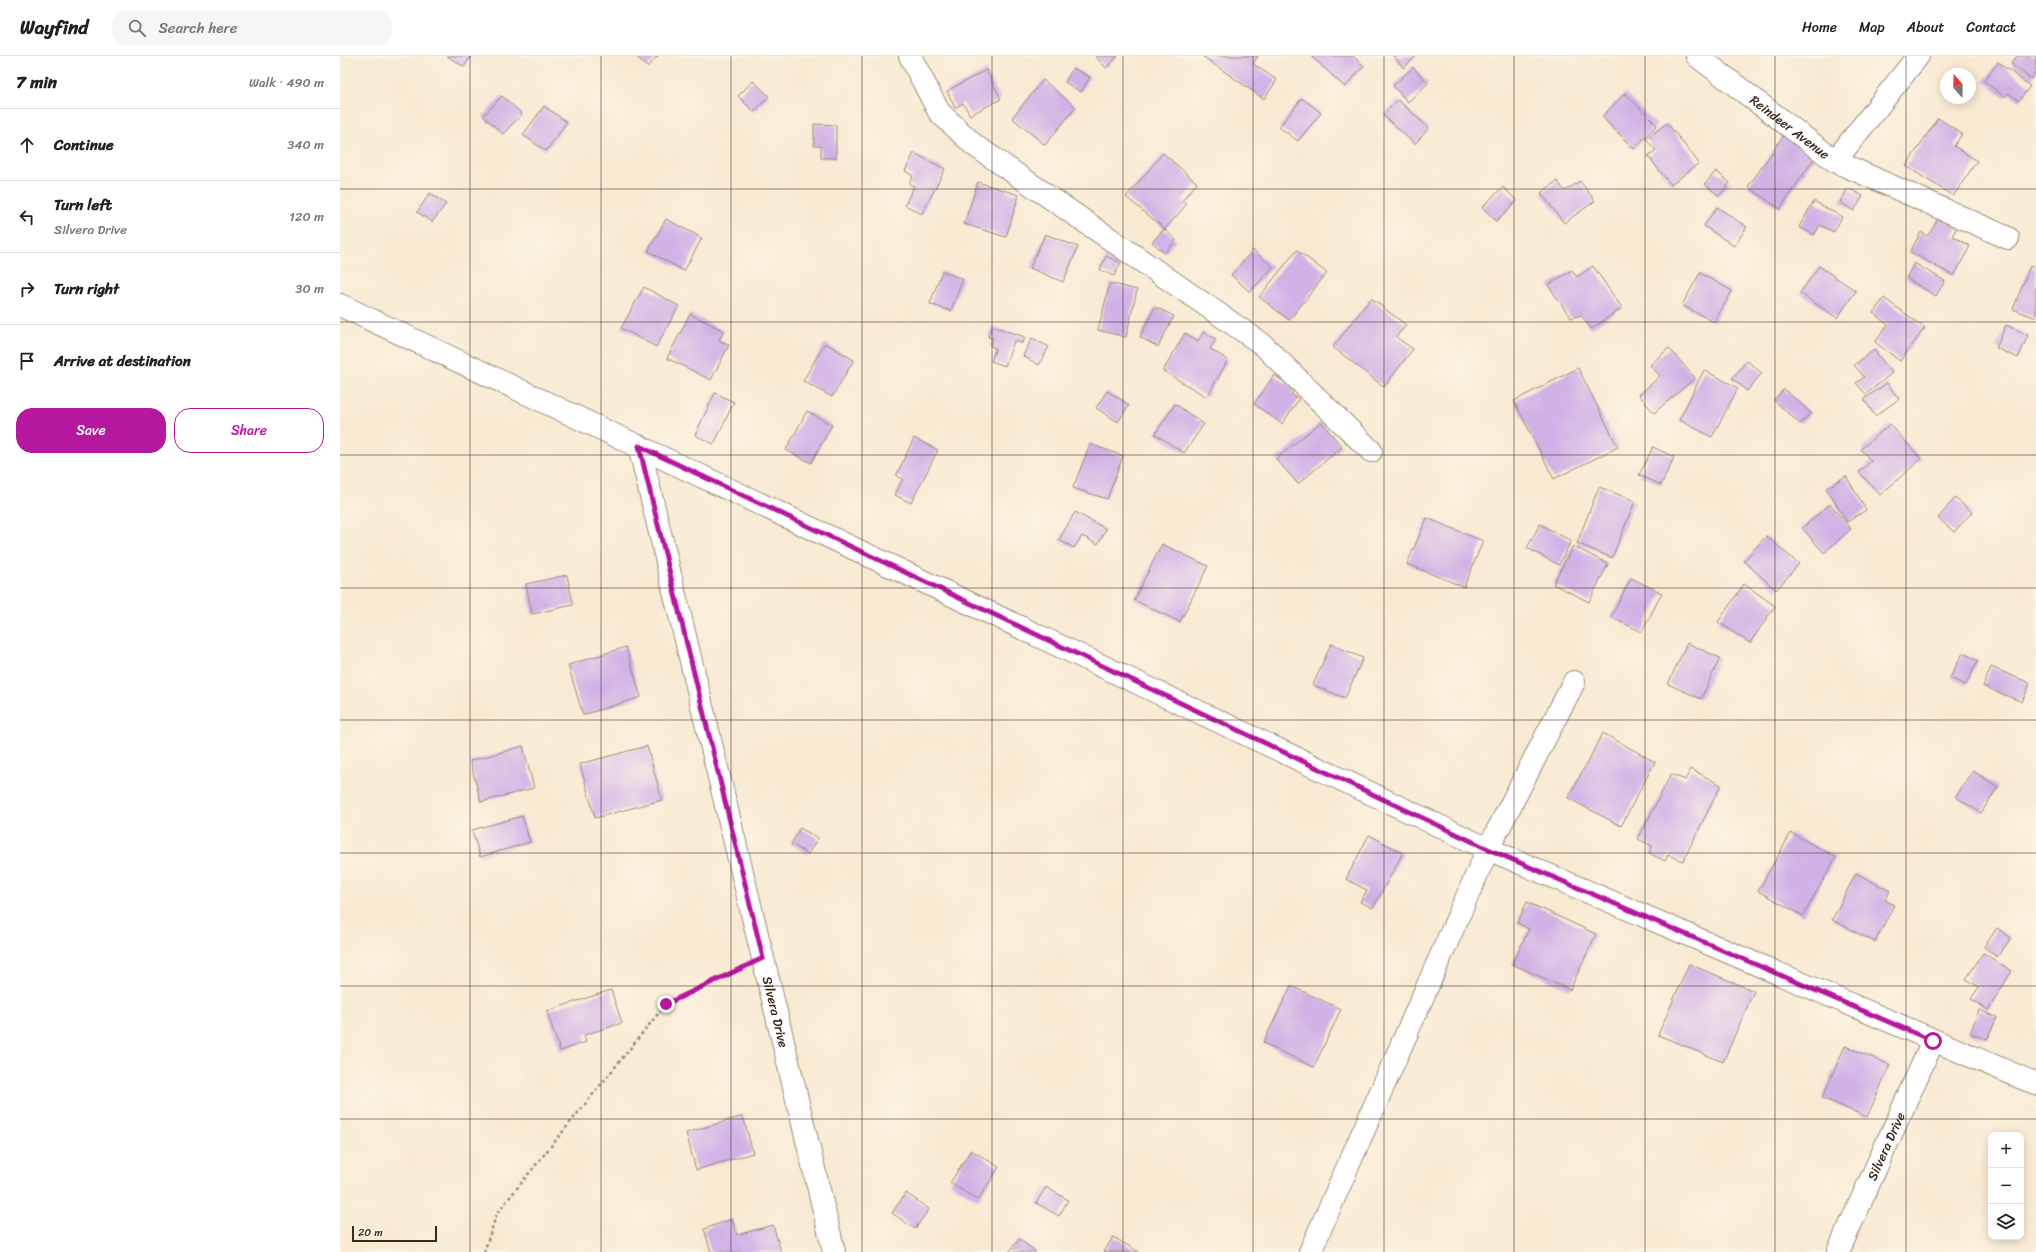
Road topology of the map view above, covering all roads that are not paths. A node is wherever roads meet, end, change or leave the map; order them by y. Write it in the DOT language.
graph roads {
  1 [pos="910,56"];
  2 [pos="1697,56"];
  3 [pos="1918,56"];
  4 [pos="1835,161"];
  5 [pos="2008,238"];
  6 [pos="340,305"];
  7 [pos="639,446"];
  8 [pos="1371,451"];
  9 [pos="1574,682"];
  10 [pos="1488,849"];
  11 [pos="1933,1041"];
  12 [pos="2036,1084"];
  13 [pos="834,1252"];
  14 [pos="1310,1252"];
  15 [pos="1838,1252"];
  1 -- 8 [label="street"];
  2 -- 4 [label="street, Reindeer Avenue"];
  3 -- 4 [label="street, Reindeer Avenue"];
  4 -- 5 [label="street"];
  6 -- 7 [label="street"];
  7 -- 10 [label="street"];
  7 -- 13 [label="street, Silvera Drive"];
  9 -- 10 [label="street"];
  10 -- 11 [label="street"];
  10 -- 14 [label="street"];
  11 -- 12 [label="street"];
  11 -- 15 [label="street, Silvera Drive"];
}
